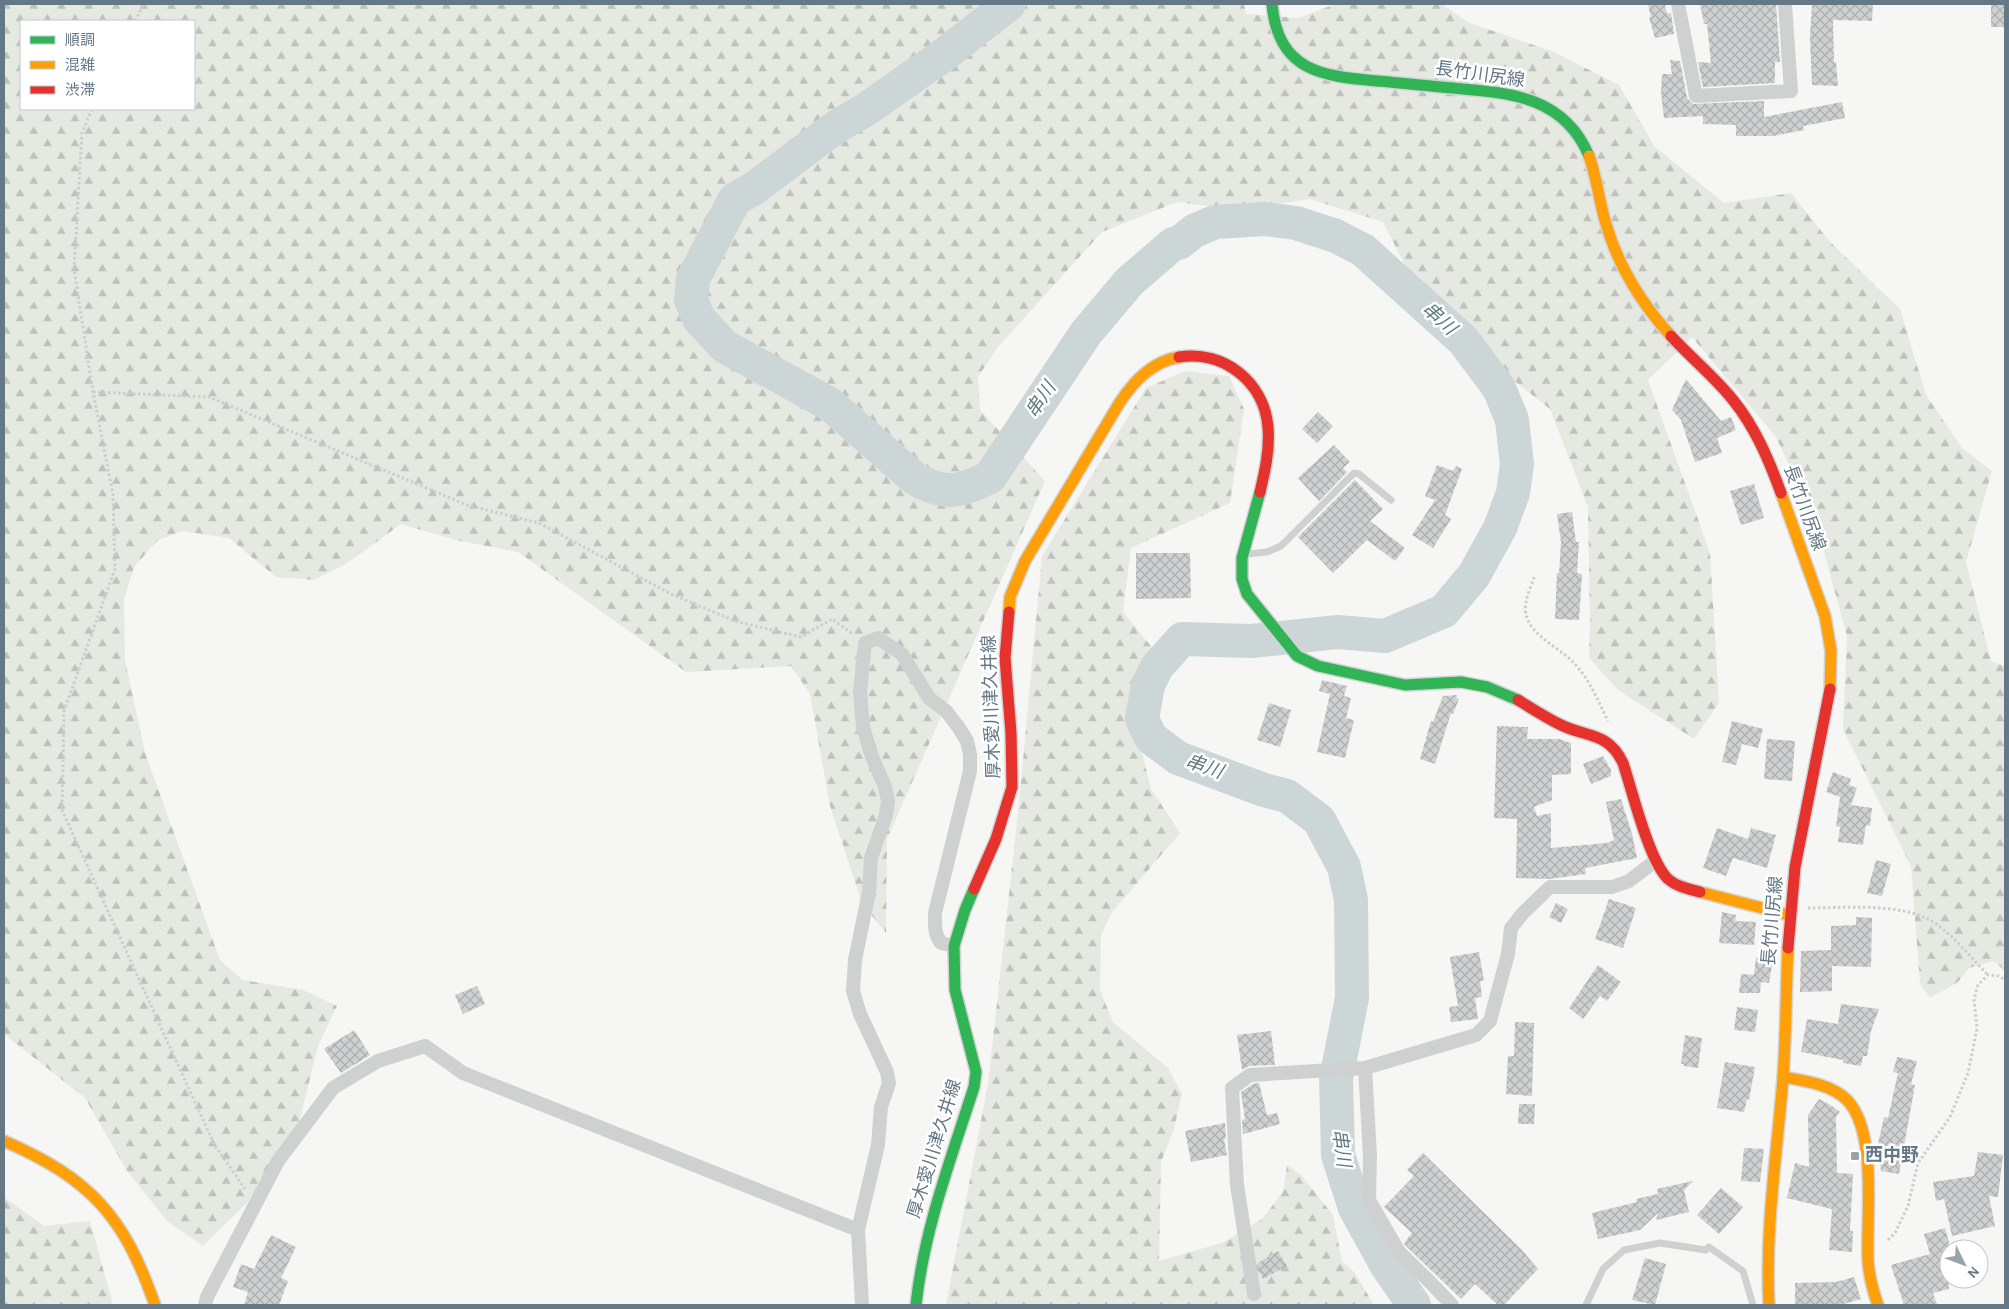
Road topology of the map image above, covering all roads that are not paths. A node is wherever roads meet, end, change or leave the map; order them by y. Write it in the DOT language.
graph roads {
  1 [pos="1272,4"];
  2 [pos="1678,4"];
  3 [pos="1785,4"];
  4 [pos="1391,500"];
  5 [pos="1243,554"];
  6 [pos="1655,861"];
  7 [pos="1789,915"];
  8 [pos="954,946"];
  9 [pos="1365,1068"];
  10 [pos="1783,1077"];
  11 [pos="4,1141"];
  12 [pos="858,1230"];
  13 [pos="1254,1294"];
  14 [pos="155,1305"];
  15 [pos="205,1305"];
  16 [pos="862,1305"];
  17 [pos="916,1305"];
  18 [pos="1452,1305"];
  19 [pos="1586,1305"];
  20 [pos="1753,1305"];
  21 [pos="1769,1305"];
  22 [pos="1878,1305"];
  1 -- 7 [label="main road, 長竹川尻線"];
  2 -- 3 [label="street"];
  4 -- 5 [label="lane"];
  5 -- 6 [label="main road, 厚木愛川津久井線"];
  5 -- 8 [label="main road, 厚木愛川津久井線"];
  6 -- 7 [label="main road"];
  6 -- 9 [label="street"];
  7 -- 10 [label="main road, 長竹川尻線"];
  8 -- 12 [label="street"];
  8 -- 17 [label="main road, 厚木愛川津久井線"];
  9 -- 13 [label="street"];
  9 -- 18 [label="street"];
  10 -- 21 [label="main road, 長竹川尻線"];
  10 -- 22 [label="main road"];
  11 -- 14 [label="main road"];
  12 -- 15 [label="street"];
  12 -- 16 [label="street"];
  19 -- 20 [label="lane"];
}
